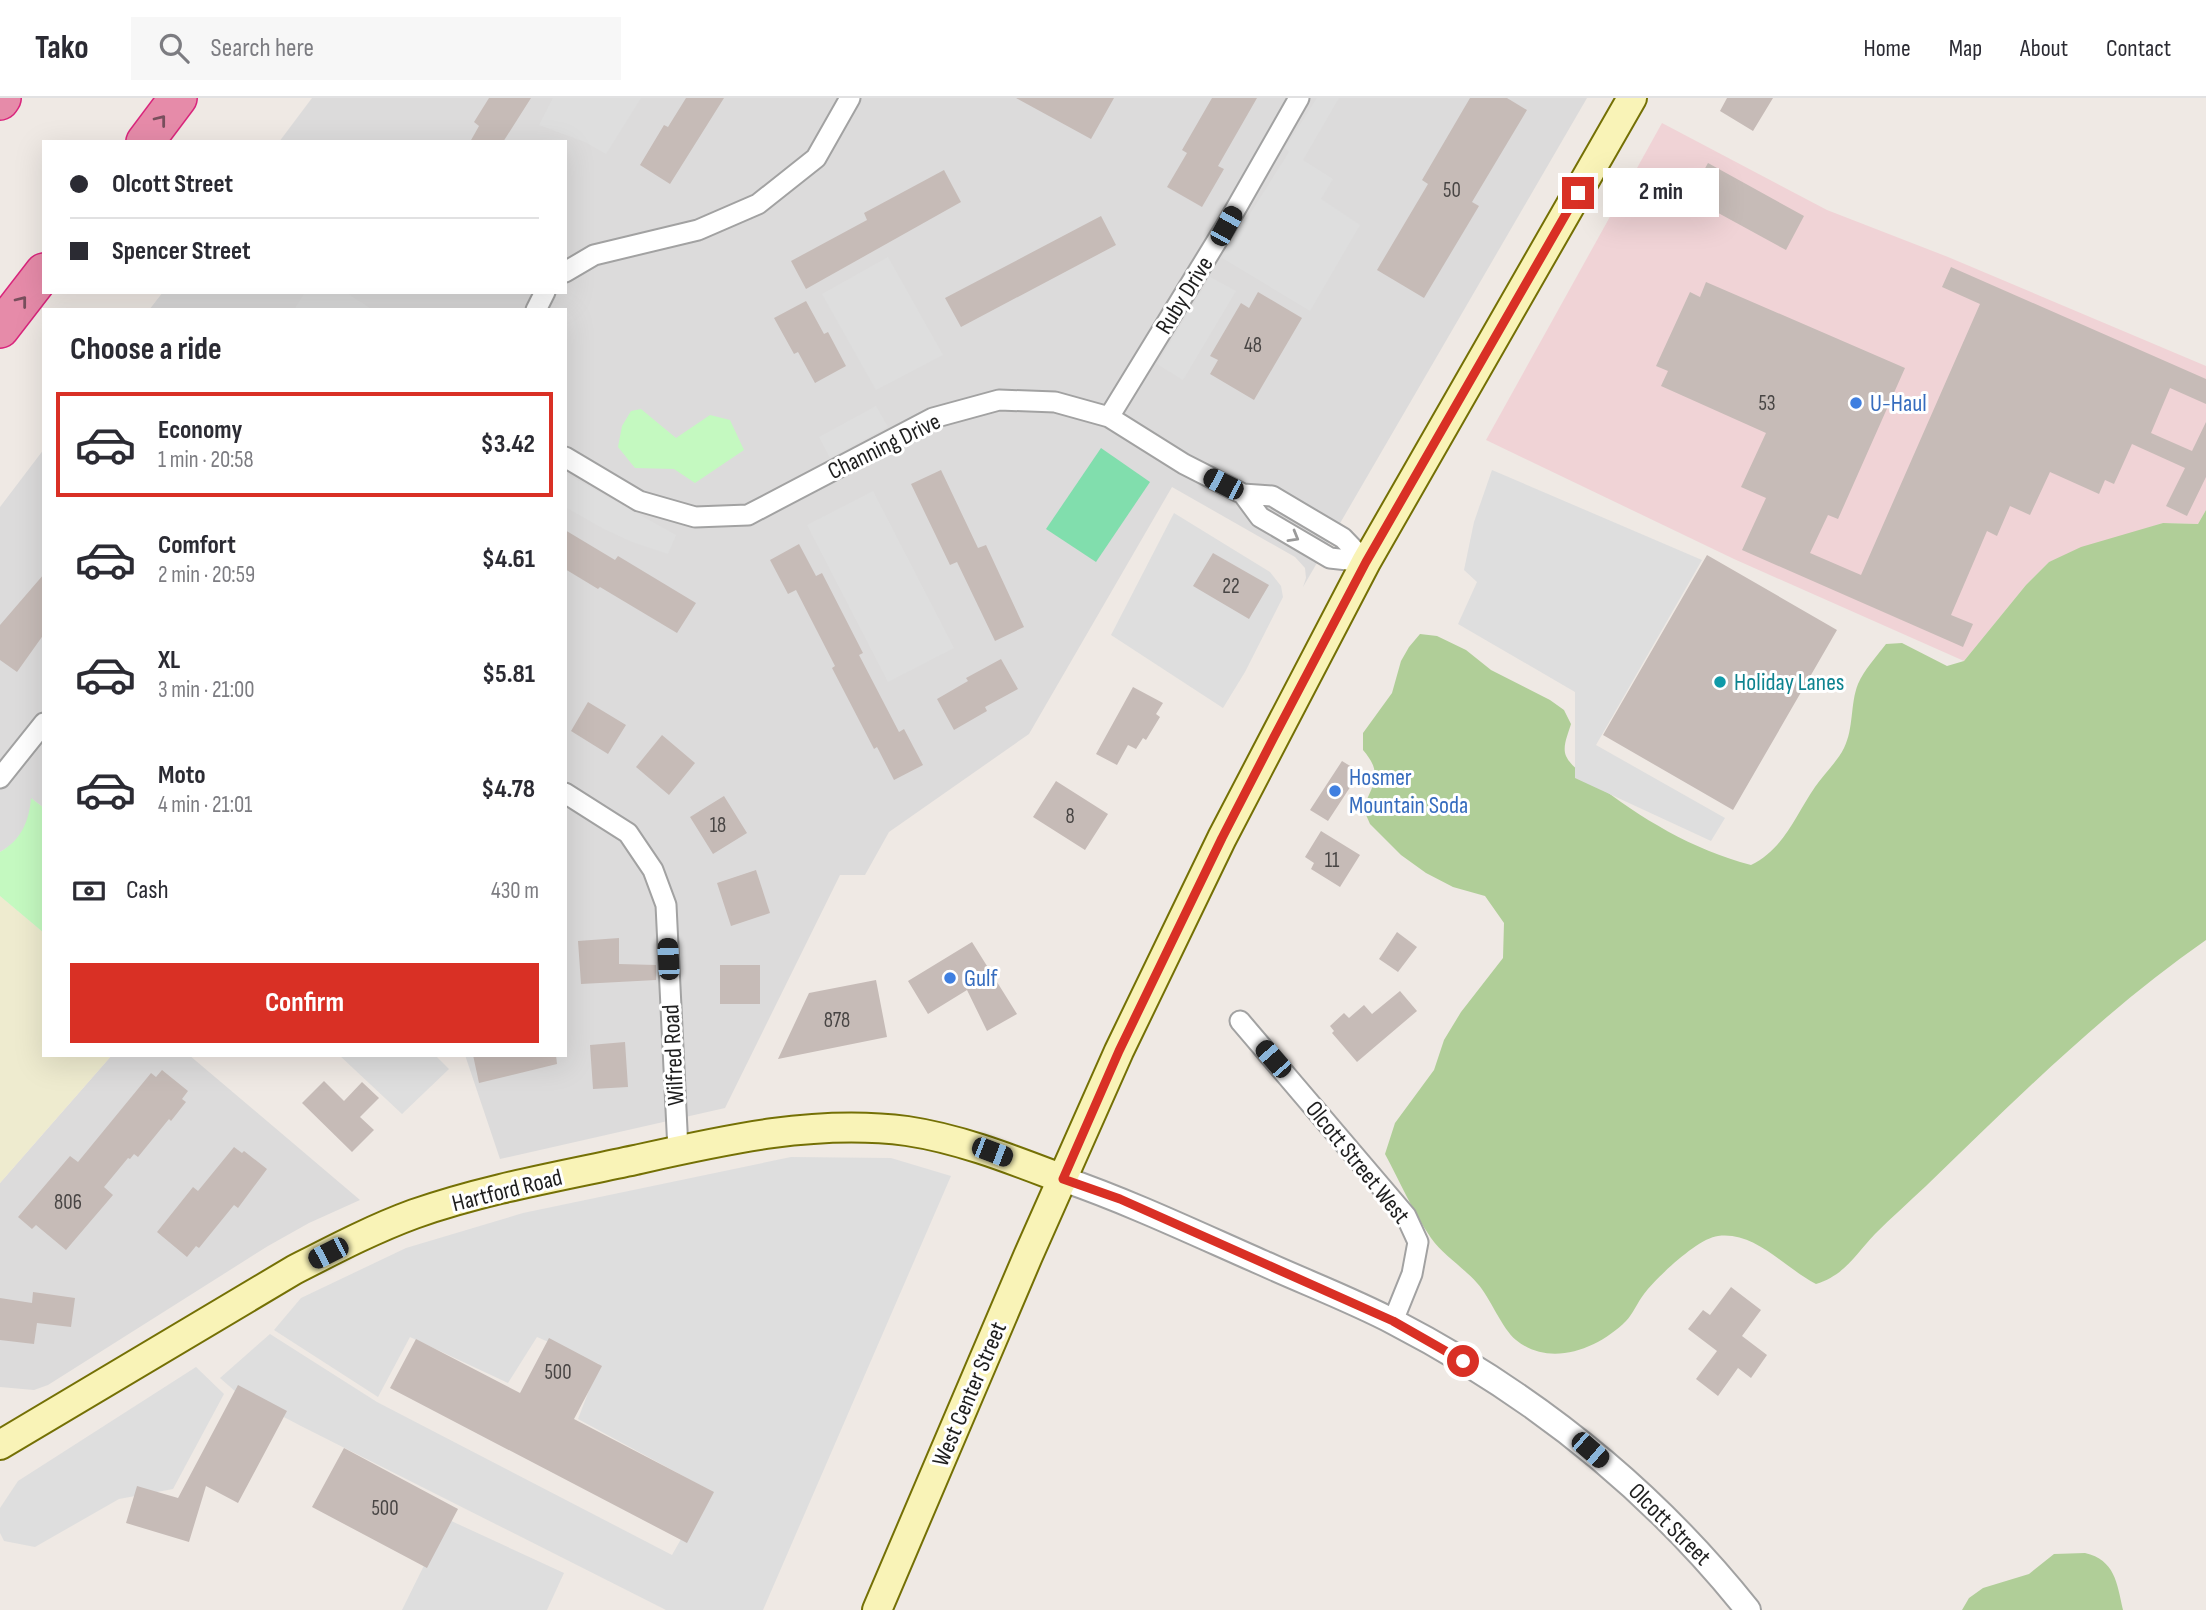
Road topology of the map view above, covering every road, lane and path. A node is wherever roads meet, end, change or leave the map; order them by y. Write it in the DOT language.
graph roads {
  1 [pos="178,98"];
  2 [pos="850,98"];
  3 [pos="1299,98"];
  4 [pos="1632,98"];
  5 [pos="146,140"];
  6 [pos="567,271"];
  7 [pos="42,275"];
  8 [pos="0,329"];
  9 [pos="1109,417"];
  10 [pos="567,458"];
  11 [pos="1366,562"];
  12 [pos="42,726"];
  13 [pos="0,778"];
  14 [pos="567,794"];
  15 [pos="1240,1021"];
  16 [pos="678,1150"];
  17 [pos="1063,1179"];
  18 [pos="1393,1321"];
  19 [pos="0,1445"];
  20 [pos="877,1610"];
  21 [pos="1748,1610"];
  5 -- 1 [label="highway, one-way"];
  2 -- 6 [label="street"];
  3 -- 9 [label="street, Ruby Drive"];
  4 -- 11 [label="main road, West Center Street"];
  8 -- 7 [label="highway, one-way"];
  9 -- 10 [label="street, Channing Drive"];
  9 -- 11 [label="street, Channing Drive"];
  11 -- 17 [label="main road, West Center Street"];
  12 -- 13 [label="street"];
  14 -- 16 [label="street, Wilfred Road"];
  15 -- 18 [label="street, Olcott Street West"];
  16 -- 17 [label="main road, Hartford Road"];
  16 -- 19 [label="main road, Hartford Road"];
  17 -- 18 [label="street, Olcott Street"];
  17 -- 20 [label="main road, West Center Street"];
  18 -- 21 [label="street, Olcott Street"];
}
